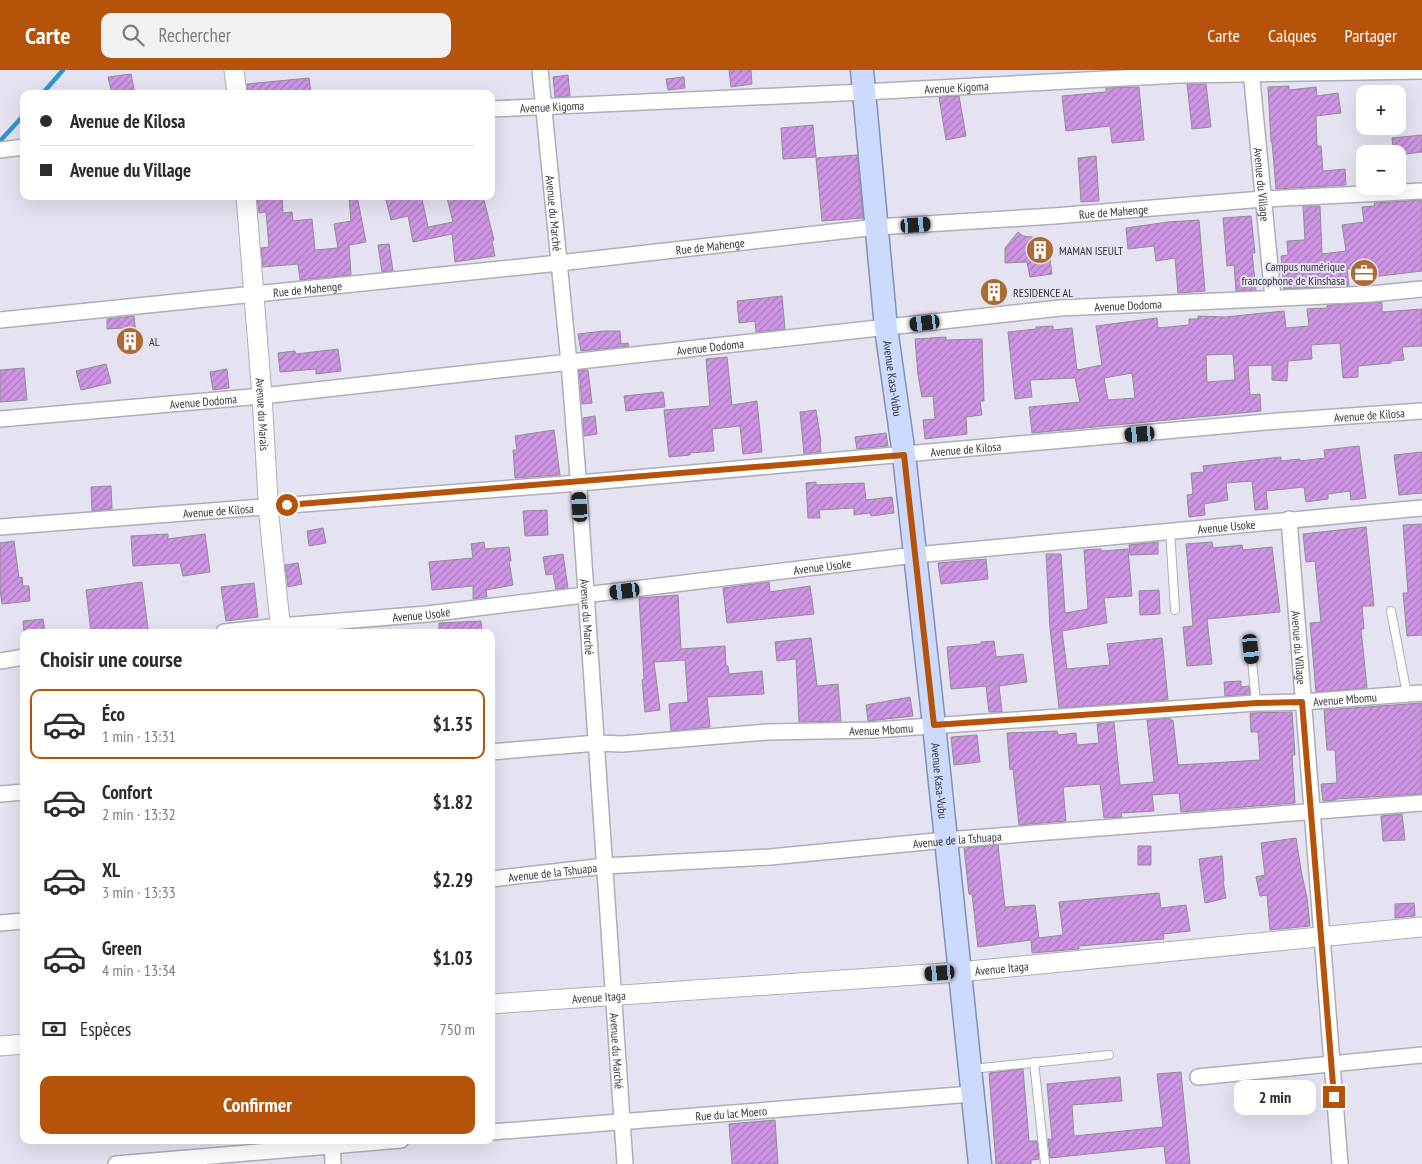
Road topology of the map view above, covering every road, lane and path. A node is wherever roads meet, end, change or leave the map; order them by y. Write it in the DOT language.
graph roads {
  1 [pos="234,70"];
  2 [pos="540,70"];
  3 [pos="862,70"];
  4 [pos="1422,70"];
  5 [pos="1251,72"];
  6 [pos="236,90"];
  7 [pos="864,92"];
  8 [pos="543,106"];
  9 [pos="495,109"];
  10 [pos="1422,191"];
  11 [pos="1263,199"];
  12 [pos="246,200"];
  13 [pos="877,227"];
  14 [pos="559,263"];
  15 [pos="1422,289"];
  16 [pos="254,295"];
  17 [pos="1273,298"];
  18 [pos="0,320"];
  19 [pos="886,328"];
  20 [pos="569,363"];
  21 [pos="262,396"];
  22 [pos="1422,411"];
  23 [pos="0,418"];
  24 [pos="904,455"];
  25 [pos="578,482"];
  26 [pos="268,506"];
  27 [pos="1422,508"];
  28 [pos="1289,519"];
  29 [pos="0,527"];
  30 [pos="1170,530"];
  31 [pos="915,555"];
  32 [pos="586,596"];
  33 [pos="1175,610"];
  34 [pos="1391,611"];
  35 [pos="281,629"];
  36 [pos="1251,649"];
  37 [pos="20,658"];
  38 [pos="0,661"];
  39 [pos="1414,694"];
  40 [pos="1302,702"];
  41 [pos="1256,703"];
  42 [pos="934,725"];
  43 [pos="597,743"];
  44 [pos="495,752"];
  45 [pos="20,792"];
  46 [pos="0,794"];
  47 [pos="1422,802"];
  48 [pos="1312,810"];
  49 [pos="946,840"];
  50 [pos="605,866"];
  51 [pos="495,878"];
  52 [pos="20,921"];
  53 [pos="0,923"];
  54 [pos="1422,927"];
  55 [pos="1322,936"];
  56 [pos="959,972"];
  57 [pos="614,994"];
  58 [pos="495,1004"];
  59 [pos="20,1044"];
  60 [pos="0,1046"];
  61 [pos="1109,1055"];
  62 [pos="1422,1055"];
  63 [pos="1034,1062"];
  64 [pos="1332,1063"];
  65 [pos="970,1069"];
  66 [pos="1198,1076"];
  67 [pos="972,1094"];
  68 [pos="622,1121"];
  69 [pos="495,1132"];
  70 [pos="322,1144"];
  71 [pos="332,1144"];
  72 [pos="116,1164"];
  73 [pos="333,1164"];
  74 [pos="625,1164"];
  75 [pos="980,1164"];
  76 [pos="1045,1164"];
  77 [pos="1340,1164"];
  1 -- 6 [label="street"];
  2 -- 8 [label="street, Avenue du Marché"];
  3 -- 7 [label="main road, Avenue Kasa-Vubu"];
  4 -- 5 [label="street, Avenue Kigoma"];
  5 -- 7 [label="street, Avenue Kigoma"];
  5 -- 11 [label="street, Avenue du Village"];
  7 -- 8 [label="street, Avenue Kigoma"];
  7 -- 13 [label="main road, Avenue Kasa-Vubu"];
  8 -- 9 [label="street, Avenue Kigoma"];
  8 -- 14 [label="street, Avenue du Marché"];
  10 -- 11 [label="street, Rue de Mahenge"];
  11 -- 13 [label="street, Rue de Mahenge"];
  11 -- 17 [label="street, Avenue du Village"];
  12 -- 16 [label="street, Avenue du Marais"];
  13 -- 14 [label="street, Rue de Mahenge"];
  13 -- 19 [label="main road, Avenue Kasa-Vubu"];
  14 -- 16 [label="street, Rue de Mahenge"];
  14 -- 20 [label="street, Avenue du Marché"];
  15 -- 17 [label="street, Avenue Dodoma"];
  16 -- 18 [label="street, Rue de Mahenge"];
  16 -- 21 [label="street, Avenue du Marais"];
  17 -- 19 [label="street, Avenue Dodoma"];
  19 -- 20 [label="street, Avenue Dodoma"];
  19 -- 24 [label="main road, Avenue Kasa-Vubu"];
  20 -- 21 [label="street, Avenue Dodoma"];
  20 -- 25 [label="street, Avenue du Marché"];
  21 -- 23 [label="street, Avenue Dodoma"];
  21 -- 26 [label="street, Avenue du Marais"];
  22 -- 24 [label="street, Avenue de Kilosa"];
  24 -- 25 [label="street, Avenue de Kilosa"];
  24 -- 31 [label="main road, Avenue Kasa-Vubu"];
  25 -- 26 [label="street, Avenue de Kilosa"];
  25 -- 32 [label="street, Avenue du Marché"];
  26 -- 29 [label="street, Avenue de Kilosa"];
  26 -- 35 [label="street, Avenue du Marais"];
  27 -- 28 [label="street, Avenue Usoke"];
  28 -- 30 [label="street, Avenue Usoke"];
  28 -- 40 [label="street, Avenue du Village"];
  30 -- 31 [label="street, Avenue Usoke"];
  30 -- 33 [label="lane"];
  31 -- 32 [label="street, Avenue Usoke"];
  31 -- 42 [label="main road, Avenue Kasa-Vubu"];
  32 -- 35 [label="street, Avenue Usoke"];
  32 -- 43 [label="street, Avenue du Marché"];
  34 -- 39 [label="lane"];
  36 -- 41 [label="lane"];
  37 -- 38 [label="street"];
  39 -- 40 [label="street, Avenue Mbomu"];
  40 -- 41 [label="street, Avenue Mbomu"];
  40 -- 48 [label="street, Avenue du Village"];
  41 -- 42 [label="street, Avenue Mbomu"];
  42 -- 43 [label="street, Avenue Mbomu"];
  42 -- 49 [label="main road, Avenue Kasa-Vubu"];
  43 -- 44 [label="street, Avenue Mbomu"];
  43 -- 50 [label="street, Avenue du Marché"];
  45 -- 46 [label="street"];
  47 -- 48 [label="street, Avenue de la Tshuapa"];
  48 -- 49 [label="street, Avenue de la Tshuapa"];
  48 -- 55 [label="street, Avenue du Village"];
  49 -- 50 [label="street, Avenue de la Tshuapa"];
  49 -- 56 [label="main road, Avenue Kasa-Vubu"];
  50 -- 51 [label="street, Avenue de la Tshuapa"];
  50 -- 57 [label="street, Avenue du Marché"];
  52 -- 53 [label="street"];
  54 -- 55 [label="street, Avenue Itaga"];
  55 -- 56 [label="street, Avenue Itaga"];
  55 -- 64 [label="street, Avenue du Village"];
  56 -- 57 [label="street, Avenue Itaga"];
  56 -- 65 [label="main road, Avenue Kasa-Vubu"];
  57 -- 58 [label="street, Avenue Itaga"];
  57 -- 68 [label="street, Avenue du Marché"];
  59 -- 60 [label="street"];
  61 -- 63 [label="lane"];
  62 -- 64 [label="street"];
  63 -- 65 [label="lane"];
  63 -- 76 [label="lane"];
  64 -- 66 [label="street"];
  64 -- 77 [label="street, Avenue du Village"];
  65 -- 67 [label="main road, Avenue Kasa-Vubu"];
  67 -- 68 [label="street, Rue du lac Moero"];
  67 -- 75 [label="main road, Avenue Kasa-Vubu"];
  68 -- 69 [label="street, Rue du lac Moero"];
  68 -- 74 [label="street, Avenue du Marché"];
  70 -- 72 [label="street"];
  71 -- 73 [label="street"];
}
